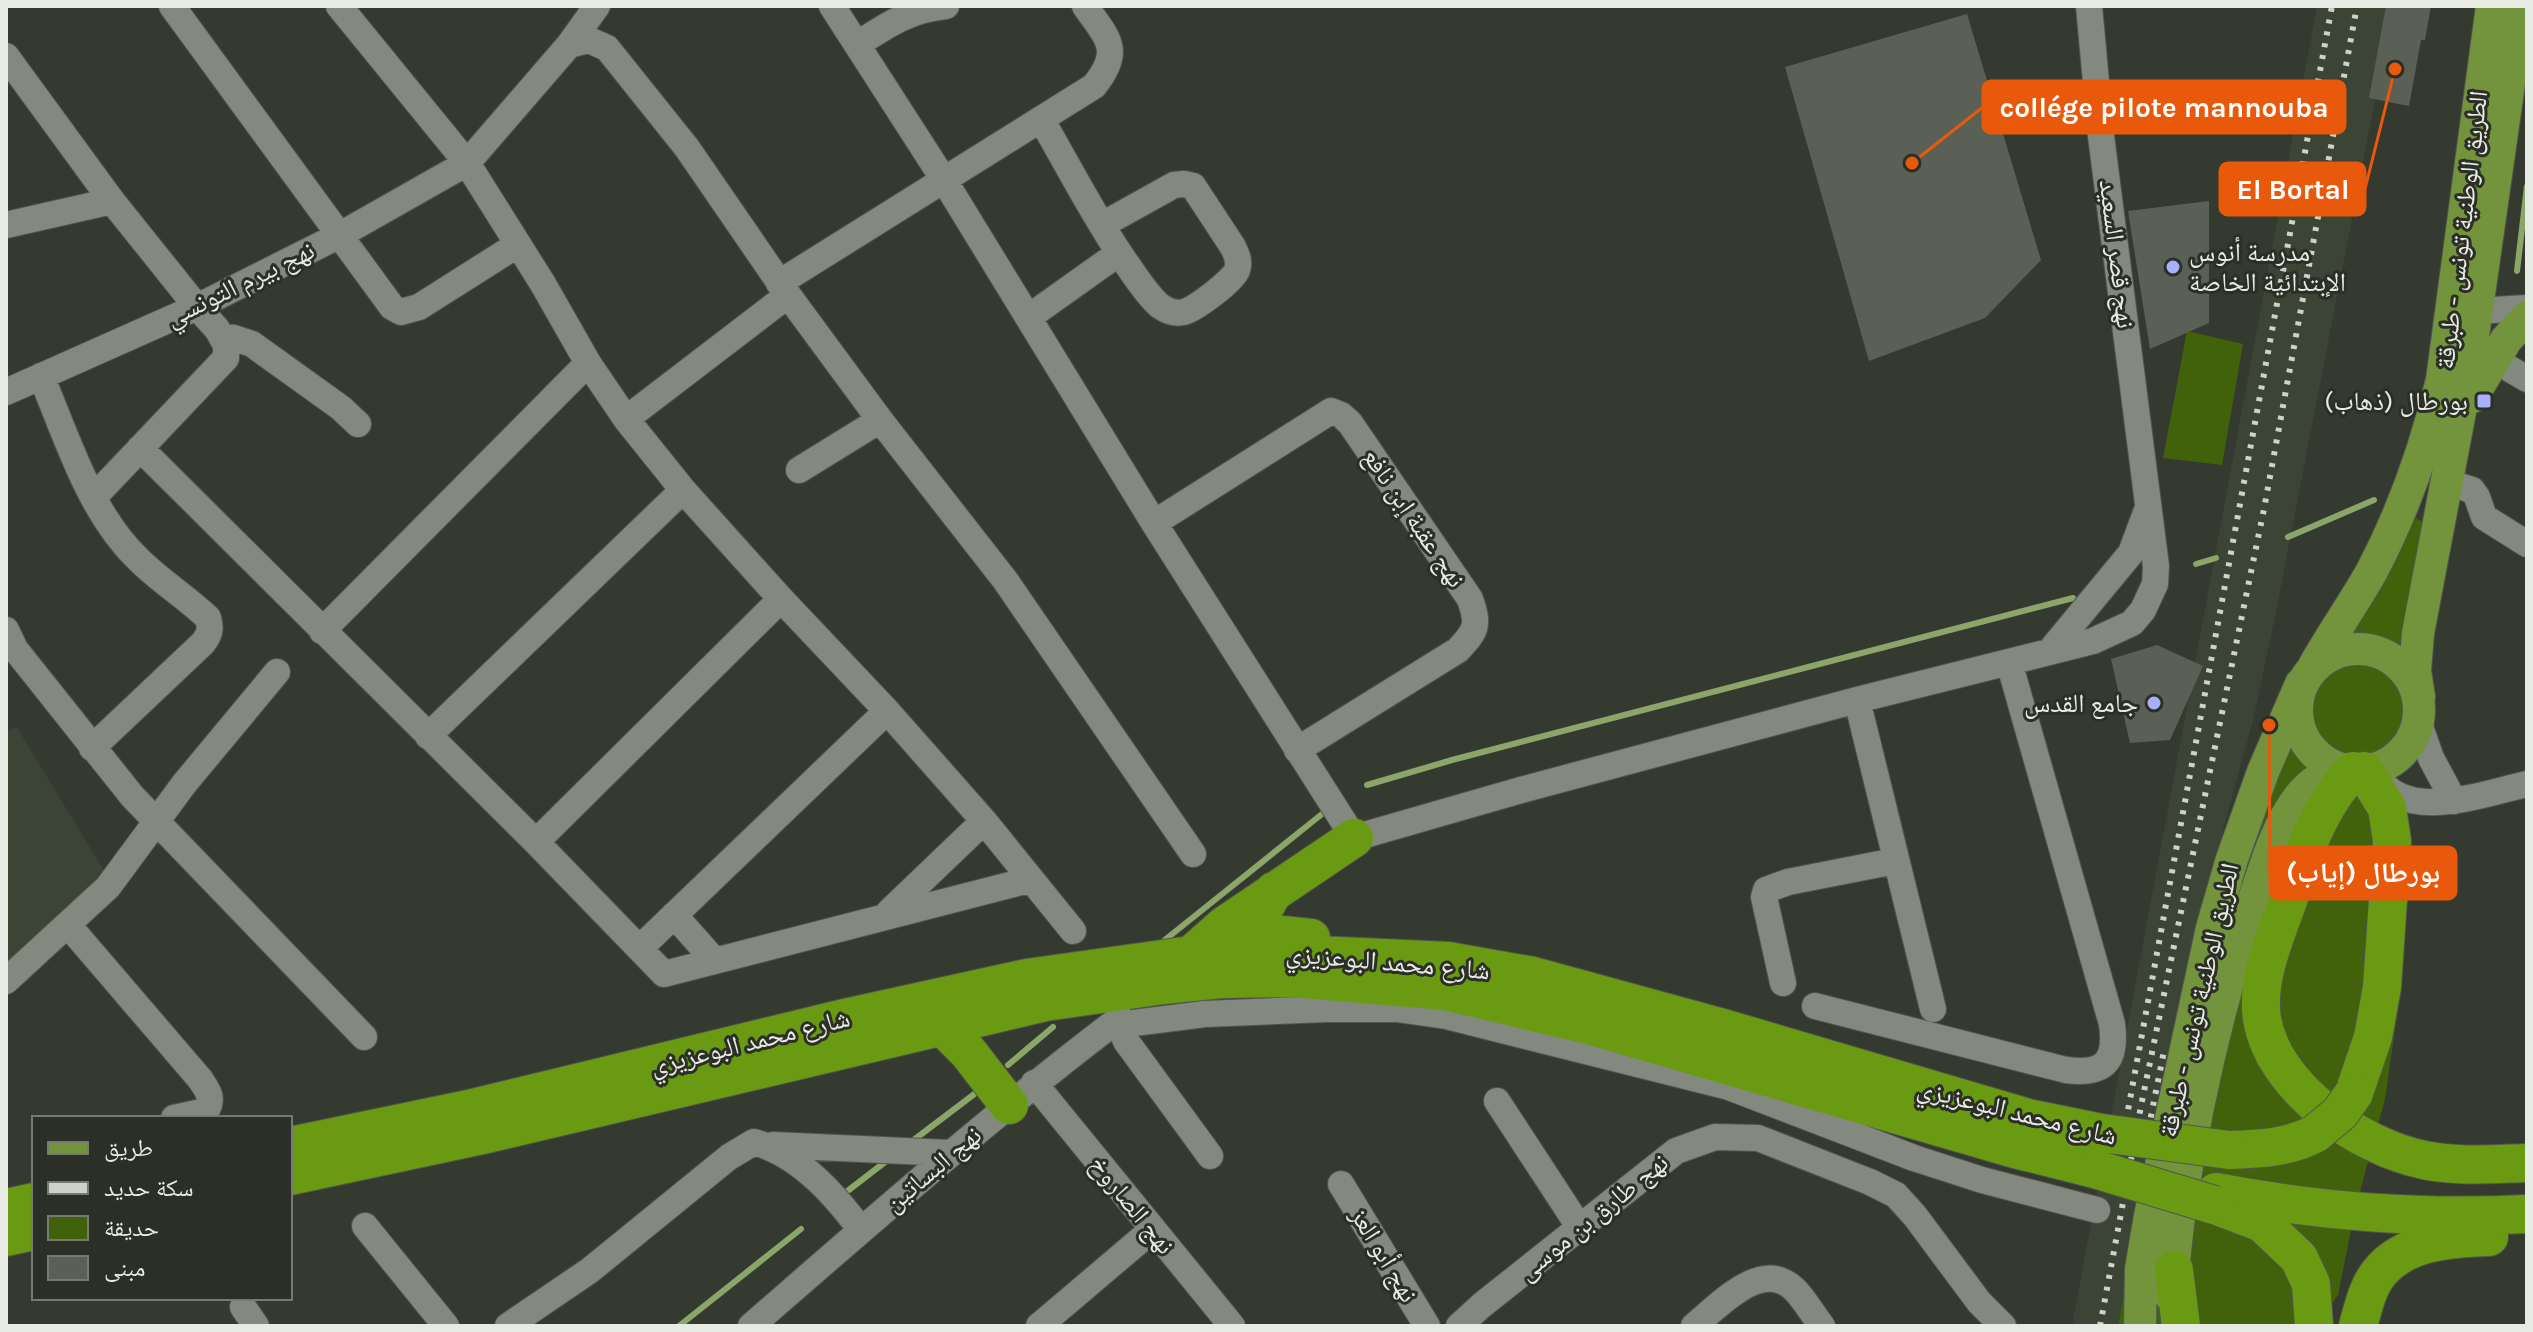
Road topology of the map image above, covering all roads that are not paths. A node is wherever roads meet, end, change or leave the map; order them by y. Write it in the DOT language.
graph roads {
  1 [pos="172,6"];
  2 [pos="339,6"];
  3 [pos="597,6"];
  4 [pos="832,6"];
  5 [pos="946,6"];
  6 [pos="1085,6"];
  7 [pos="2089,6"];
  8 [pos="2492,6"];
  9 [pos="2520,6"];
  10 [pos="858,44"];
  11 [pos="569,45"];
  12 [pos="6,56"];
  13 [pos="1041,119"];
  14 [pos="467,163"];
  15 [pos="944,180"];
  16 [pos="112,201"];
  17 [pos="6,225"];
  18 [pos="1102,225"];
  19 [pos="340,235"];
  20 [pos="517,245"];
  21 [pos="1119,253"];
  22 [pos="784,289"];
  23 [pos="197,307"];
  24 [pos="2526,307"];
  25 [pos="2464,312"];
  26 [pos="1029,317"];
  27 [pos="222,337"];
  28 [pos="2493,359"];
  29 [pos="588,363"];
  30 [pos="41,376"];
  31 [pos="2527,379"];
  32 [pos="6,392"];
  33 [pos="626,419"];
  34 [pos="880,420"];
  35 [pos="358,424"];
  36 [pos="2457,425"];
  37 [pos="140,448"];
  38 [pos="799,470"];
  39 [pos="2446,482"];
  40 [pos="683,490"];
  41 [pos="94,497"];
  42 [pos="2149,502"];
  43 [pos="1154,523"];
  44 [pos="2527,544"];
  45 [pos="781,599"];
  46 [pos="6,630"];
  47 [pos="322,631"];
  48 [pos="2050,651"];
  49 [pos="2009,662"];
  50 [pos="277,672"];
  51 [pos="2307,675"];
  52 [pos="1857,700"];
  53 [pos="2419,710"];
  54 [pos="887,711"];
  55 [pos="428,736"];
  56 [pos="92,748"];
  57 [pos="1297,750"];
  58 [pos="2357,770"];
  59 [pos="2527,784"];
  60 [pos="2454,801"];
  61 [pos="984,821"];
  62 [pos="156,823"];
  63 [pos="1354,838"];
  64 [pos="536,842"];
  65 [pos="1193,854"];
  66 [pos="1895,861"];
  67 [pos="1029,880"];
  68 [pos="1274,891"];
  69 [pos="887,914"];
  70 [pos="674,915"];
  71 [pos="68,925"];
  72 [pos="1073,931"];
  73 [pos="640,948"];
  74 [pos="1191,955"];
  75 [pos="714,960"];
  76 [pos="1448,961"];
  77 [pos="1292,978"];
  78 [pos="6,981"];
  79 [pos="1783,983"];
  80 [pos="1815,1006"];
  81 [pos="1933,1009"];
  82 [pos="1116,1023"];
  83 [pos="942,1026"];
  84 [pos="364,1037"];
  85 [pos="1021,1094"];
  86 [pos="1497,1101"];
  87 [pos="183,1116"];
  88 [pos="475,1122"];
  89 [pos="292,1127"];
  90 [pos="761,1144"];
  91 [pos="292,1146"];
  92 [pos="2099,1151"];
  93 [pos="949,1153"];
  94 [pos="1210,1156"];
  95 [pos="2527,1163"];
  96 [pos="292,1175"];
  97 [pos="2220,1178"];
  98 [pos="32,1181"];
  99 [pos="1341,1184"];
  100 [pos="2527,1186"];
  101 [pos="6,1187"];
  102 [pos="292,1194"];
  103 [pos="32,1202"];
  104 [pos="6,1208"];
  105 [pos="2097,1210"];
  106 [pos="2527,1214"];
  107 [pos="365,1226"];
  108 [pos="1580,1228"];
  109 [pos="861,1230"];
  110 [pos="1152,1230"];
  111 [pos="32,1231"];
  112 [pos="2527,1236"];
  113 [pos="6,1237"];
  114 [pos="32,1254"];
  115 [pos="6,1260"];
  116 [pos="2174,1270"];
  117 [pos="1069,1317"];
  118 [pos="446,1326"];
  119 [pos="508,1326"];
  120 [pos="751,1326"];
  121 [pos="1039,1326"];
  122 [pos="1232,1326"];
  123 [pos="1427,1326"];
  124 [pos="1459,1326"];
  125 [pos="1694,1326"];
  126 [pos="1822,1326"];
  127 [pos="2003,1326"];
  128 [pos="2140,1326"];
  129 [pos="2166,1326"];
  130 [pos="2181,1326"];
  131 [pos="2314,1326"];
  132 [pos="2358,1326"];
  1 -- 19 [label="street"];
  2 -- 14 [label="street"];
  3 -- 11 [label="street, نهج بيرم التونسي"];
  4 -- 10 [label="street"];
  5 -- 10 [label="street"];
  6 -- 13 [label="street"];
  7 -- 42 [label="street, نهج قصر السعيد"];
  8 -- 25 [label="main road, الطريق الوطنية تونس - طبرقة"];
  9 -- 25 [label="main road, الطريق الوطنية تونس - طبرقة"];
  10 -- 15 [label="street"];
  11 -- 14 [label="street, نهج بيرم التونسي"];
  11 -- 22 [label="street"];
  12 -- 16 [label="street"];
  13 -- 15 [label="street"];
  13 -- 18 [label="street"];
  14 -- 19 [label="street, نهج بيرم التونسي"];
  14 -- 20 [label="street"];
  15 -- 22 [label="street"];
  15 -- 26 [label="street"];
  16 -- 17 [label="street"];
  16 -- 23 [label="street"];
  18 -- 21 [label="street"];
  18 -- 21 [label="street"];
  19 -- 20 [label="street"];
  19 -- 23 [label="street, نهج بيرم التونسي"];
  20 -- 29 [label="street"];
  21 -- 26 [label="street"];
  22 -- 33 [label="street"];
  22 -- 34 [label="street"];
  23 -- 27 [label="street"];
  23 -- 30 [label="street, نهج بيرم التونسي"];
  24 -- 25 [label="street"];
  24 -- 28 [label="main road"];
  25 -- 36 [label="main road, الطريق الوطنية تونس - طبرقة"];
  25 -- 51 [label="main road, الطريق الوطنية تونس - طبرقة"];
  26 -- 43 [label="street"];
  27 -- 35 [label="street"];
  27 -- 37 [label="street"];
  28 -- 31 [label="street"];
  28 -- 36 [label="main road"];
  29 -- 33 [label="street"];
  29 -- 47 [label="street"];
  30 -- 32 [label="street, نهج بيرم التونسي"];
  30 -- 41 [label="street"];
  33 -- 40 [label="street"];
  34 -- 38 [label="street"];
  34 -- 65 [label="street"];
  36 -- 39 [label="main road, الطريق الوطنية تونس - طبرقة"];
  37 -- 41 [label="street"];
  37 -- 47 [label="street"];
  39 -- 44 [label="street"];
  39 -- 53 [label="main road, الطريق الوطنية تونس - طبرقة"];
  40 -- 45 [label="street"];
  40 -- 55 [label="street"];
  41 -- 56 [label="street"];
  42 -- 48 [label="street"];
  42 -- 48 [label="street, نهج قصر السعيد"];
  43 -- 57 [label="street"];
  43 -- 57 [label="street, نهج عقبة إبن نافع"];
  45 -- 54 [label="street"];
  45 -- 64 [label="street"];
  46 -- 56 [label="street"];
  47 -- 55 [label="street"];
  48 -- 49 [label="street, نهج قصر السعيد"];
  49 -- 52 [label="street, نهج قصر السعيد"];
  49 -- 80 [label="street"];
  50 -- 62 [label="street"];
  51 -- 53 [label="main road"];
  51 -- 58 [label="main road"];
  51 -- 128 [label="main road, الطريق الوطنية تونس - طبرقة"];
  52 -- 63 [label="street, نهج قصر السعيد"];
  52 -- 66 [label="street"];
  53 -- 58 [label="main road"];
  53 -- 60 [label="street"];
  54 -- 61 [label="street"];
  54 -- 70 [label="street"];
  55 -- 64 [label="street"];
  56 -- 62 [label="street"];
  57 -- 63 [label="street"];
  58 -- 60 [label="street"];
  58 -- 95 [label="highway"];
  58 -- 97 [label="highway, bridge"];
  58 -- 116 [label="main road, الطريق الوطنية تونس - طبرقة"];
  59 -- 60 [label="street"];
  61 -- 67 [label="street"];
  61 -- 69 [label="street"];
  62 -- 71 [label="street"];
  62 -- 84 [label="street"];
  63 -- 68 [label="highway"];
  64 -- 73 [label="street"];
  66 -- 79 [label="street"];
  66 -- 81 [label="street"];
  67 -- 69 [label="street"];
  67 -- 72 [label="street"];
  68 -- 74 [label="highway"];
  68 -- 76 [label="highway"];
  69 -- 75 [label="street"];
  70 -- 73 [label="street"];
  70 -- 75 [label="street"];
  71 -- 78 [label="street"];
  71 -- 87 [label="street"];
  73 -- 75 [label="street"];
  74 -- 76 [label="highway, شارع محمد البوعزيزي"];
  74 -- 88 [label="highway, شارع محمد البوعزيزي"];
  76 -- 92 [label="highway, شارع محمد البوعزيزي"];
  77 -- 82 [label="highway"];
  77 -- 83 [label="highway, شارع محمد البوعزيزي"];
  77 -- 92 [label="highway, شارع محمد البوعزيزي"];
  82 -- 85 [label="street, نهج البساتين"];
  82 -- 94 [label="street"];
  82 -- 105 [label="street"];
  83 -- 85 [label="highway"];
  83 -- 88 [label="highway, شارع محمد البوعزيزي"];
  85 -- 93 [label="street, نهج البساتين"];
  85 -- 110 [label="street, نهج الصاروخ"];
  86 -- 108 [label="street"];
  88 -- 89 [label="highway"];
  88 -- 91 [label="highway, شارع محمد البوعزيزي"];
  88 -- 96 [label="highway, شارع محمد البوعزيزي"];
  88 -- 102 [label="highway"];
  90 -- 93 [label="street"];
  90 -- 109 [label="street"];
  90 -- 119 [label="street"];
  92 -- 97 [label="highway, bridge"];
  92 -- 97 [label="highway, bridge"];
  93 -- 109 [label="street, نهج البساتين"];
  97 -- 100 [label="highway"];
  97 -- 106 [label="highway"];
  97 -- 131 [label="highway"];
  98 -- 101 [label="highway"];
  99 -- 123 [label="street, نهج أبو العز"];
  103 -- 104 [label="highway"];
  107 -- 118 [label="street"];
  108 -- 124 [label="street, نهج طارق بن موسى"];
  108 -- 127 [label="street, نهج طارق بن موسى"];
  109 -- 120 [label="street, نهج البساتين"];
  110 -- 117 [label="street"];
  110 -- 122 [label="street, نهج الصاروخ"];
  111 -- 113 [label="highway"];
  112 -- 132 [label="highway"];
  114 -- 115 [label="highway"];
  116 -- 129 [label="main road, الطريق الوطنية تونس - طبرقة"];
  116 -- 130 [label="highway"];
  117 -- 121 [label="street"];
  125 -- 126 [label="street"];
}
